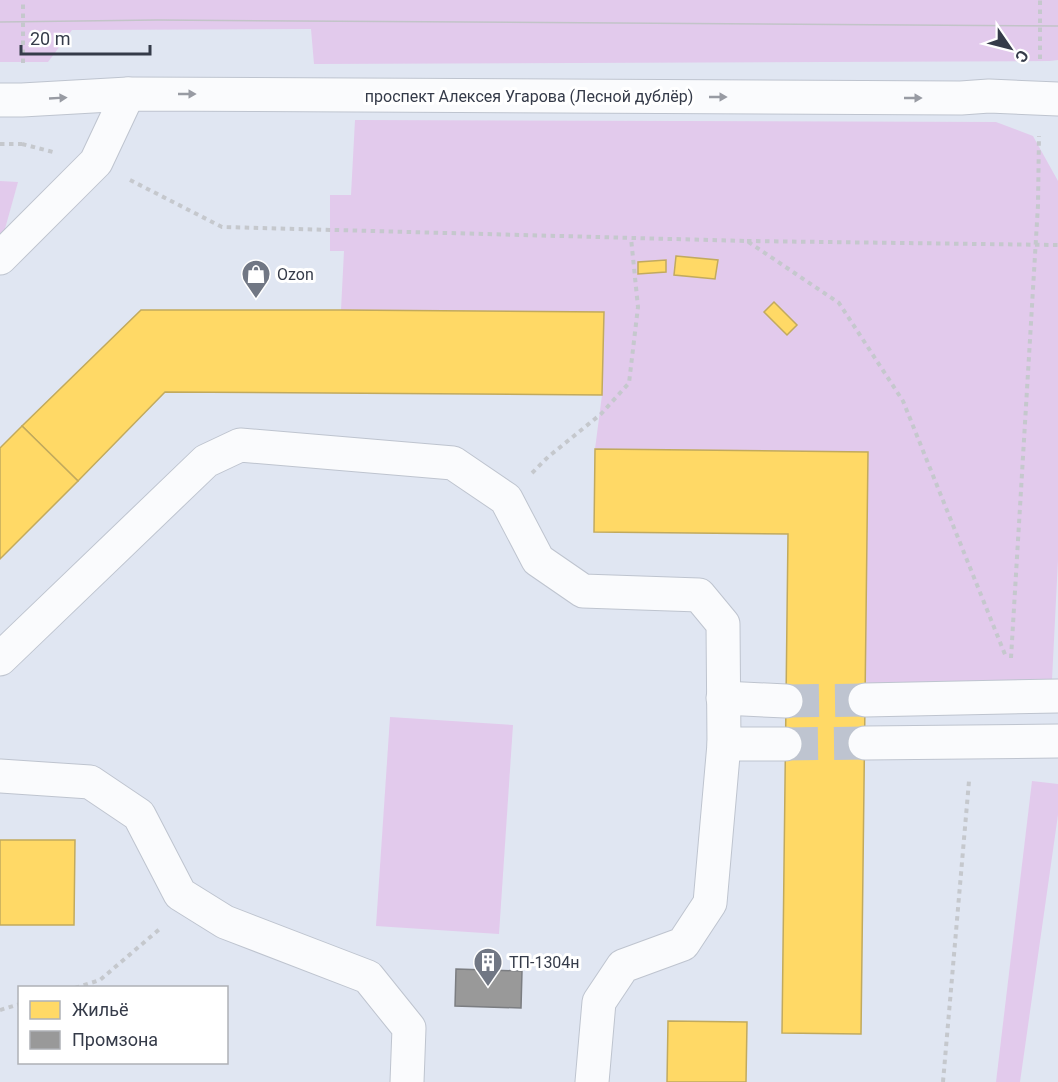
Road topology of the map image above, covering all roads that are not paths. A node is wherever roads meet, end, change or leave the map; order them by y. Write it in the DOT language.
graph roads {
  1 [pos="128,94"];
  2 [pos="1049,99"];
  3 [pos="0,100"];
  4 [pos="0,258"];
  5 [pos="0,659"];
  6 [pos="1058,696"];
  7 [pos="723,698"];
  8 [pos="865,700"];
  9 [pos="786,701"];
  10 [pos="1058,741"];
  11 [pos="865,743"];
  12 [pos="724,744"];
  13 [pos="785,744"];
  14 [pos="0,776"];
  15 [pos="407,1082"];
  16 [pos="592,1082"];
  1 -- 2 [label="street, проспект Алексея Угарова (Лесной дублёр), one-way"];
  3 -- 1 [label="street, проспект Алексея Угарова (Лесной дублёр), one-way"];
  1 -- 4 [label="street"];
  5 -- 7 [label="street"];
  6 -- 8 [label="street"];
  7 -- 9 [label="street"];
  7 -- 12 [label="street"];
  10 -- 11 [label="street"];
  12 -- 13 [label="street"];
  12 -- 16 [label="street"];
  14 -- 15 [label="street"];
}
